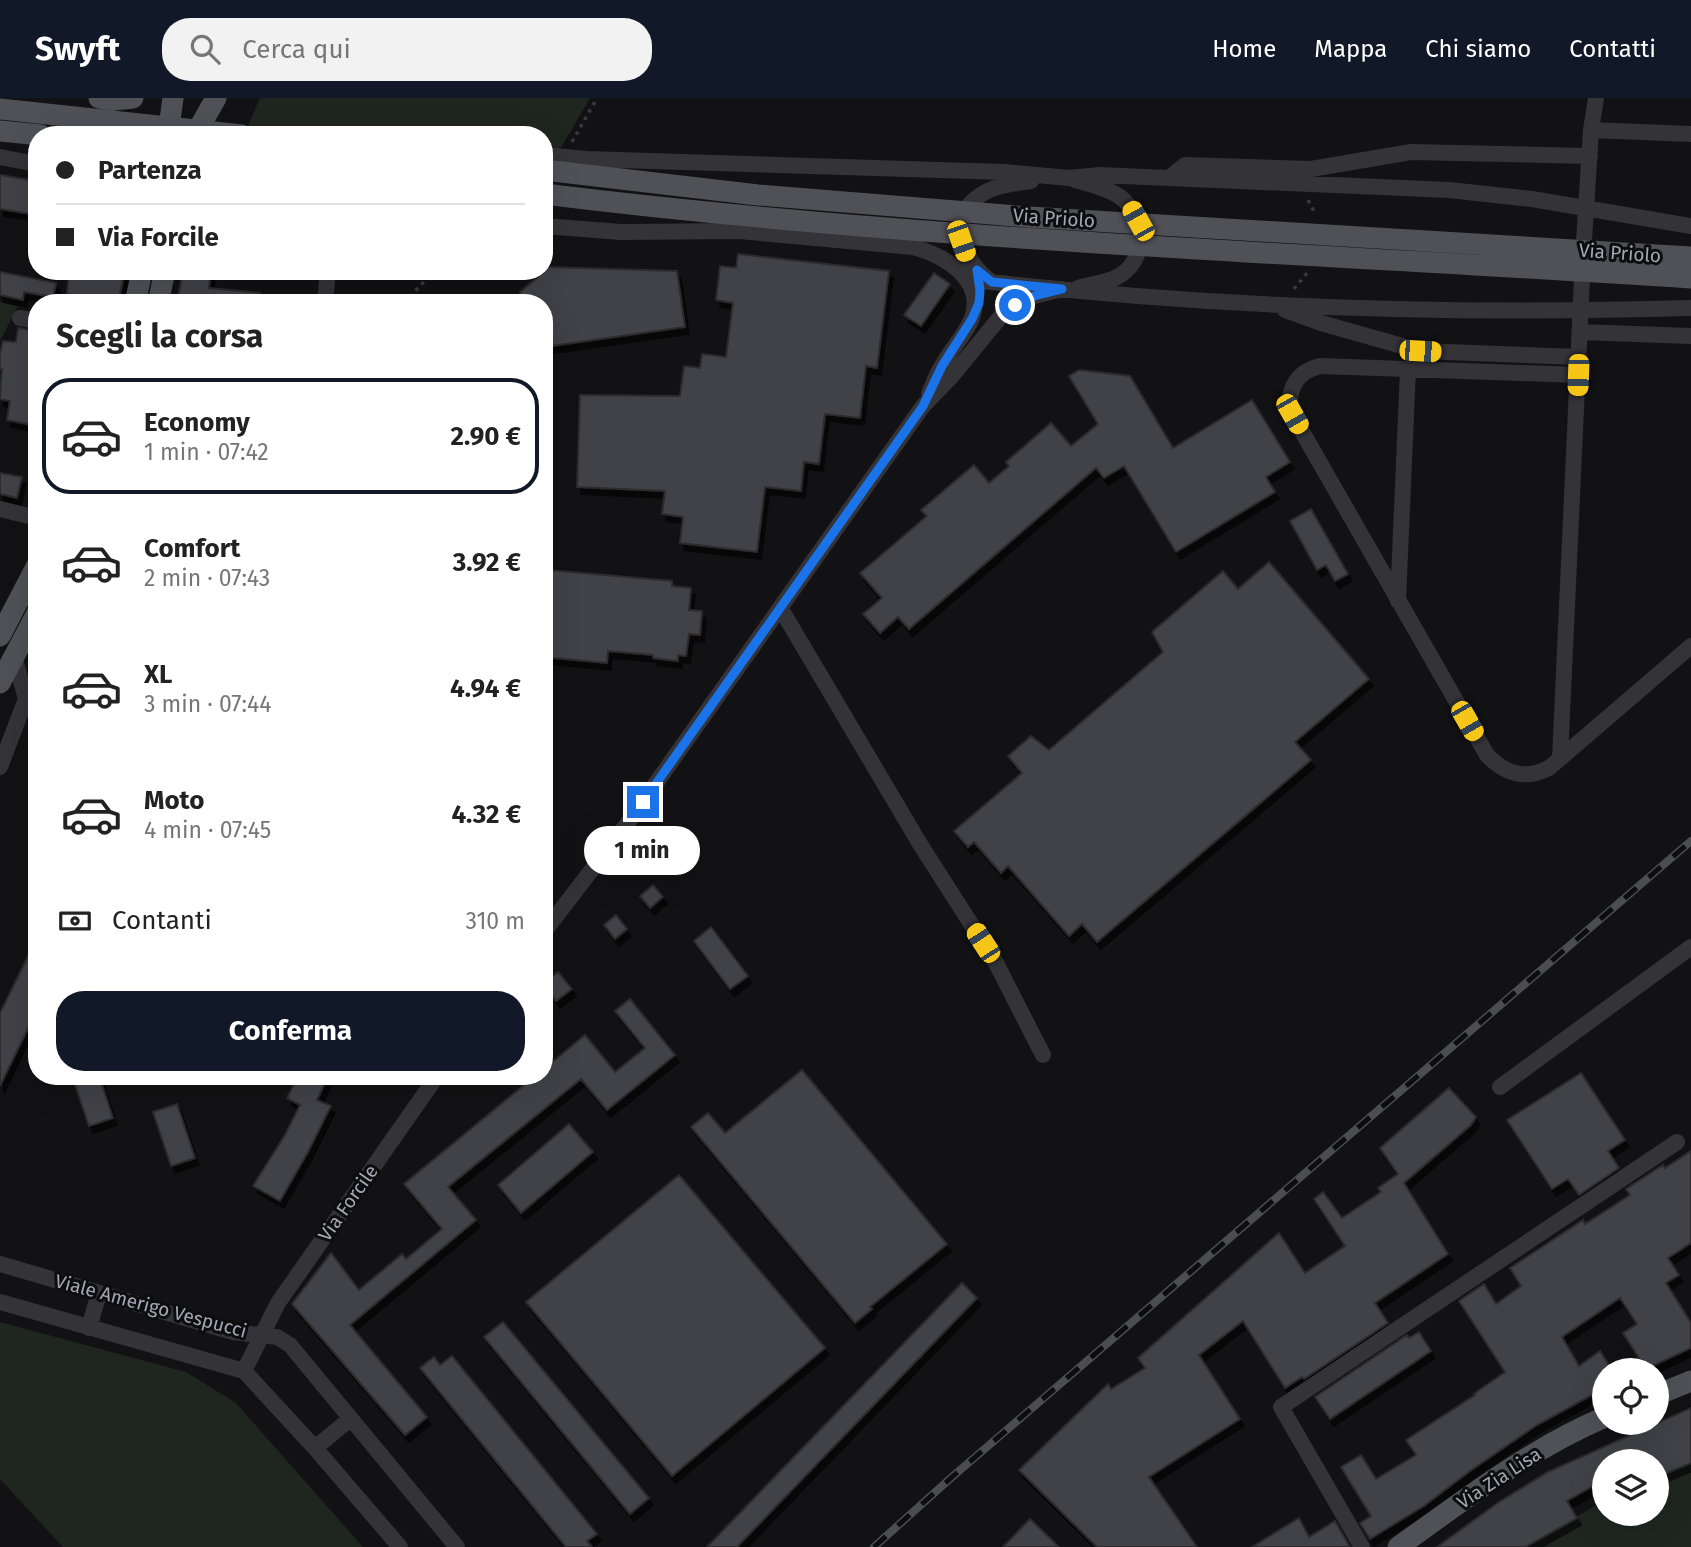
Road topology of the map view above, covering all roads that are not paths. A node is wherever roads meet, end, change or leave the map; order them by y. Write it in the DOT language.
graph roads {
  1 [pos="99,98"];
  2 [pos="133,98"];
  3 [pos="173,98"];
  4 [pos="216,98"];
  5 [pos="1596,98"];
  6 [pos="0,109"];
  7 [pos="158,126"];
  8 [pos="169,126"];
  9 [pos="200,126"];
  10 [pos="1591,130"];
  11 [pos="0,131"];
  12 [pos="28,134"];
  13 [pos="1691,134"];
  14 [pos="553,156"];
  15 [pos="1590,156"];
  16 [pos="0,158"];
  17 [pos="28,163"];
  18 [pos="553,171"];
  19 [pos="1061,177"];
  20 [pos="1169,178"];
  21 [pos="553,195"];
  22 [pos="1691,226"];
  23 [pos="553,227"];
  24 [pos="1583,257"];
  25 [pos="1691,257"];
  26 [pos="1691,264"];
  27 [pos="978,278"];
  28 [pos="1691,278"];
  29 [pos="1065,290"];
  30 [pos="1273,305"];
  31 [pos="1691,308"];
  32 [pos="1580,332"];
  33 [pos="1691,336"];
  34 [pos="1578,357"];
  35 [pos="1408,369"];
  36 [pos="1578,375"];
  37 [pos="923,406"];
  38 [pos="0,509"];
  39 [pos="28,516"];
  40 [pos="28,582"];
  41 [pos="1398,602"];
  42 [pos="780,609"];
  43 [pos="12,612"];
  44 [pos="28,616"];
  45 [pos="28,629"];
  46 [pos="0,636"];
  47 [pos="1691,646"];
  48 [pos="14,656"];
  49 [pos="0,683"];
  50 [pos="1560,758"];
  51 [pos="0,766"];
  52 [pos="553,920"];
  53 [pos="1691,947"];
  54 [pos="1043,1055"];
  55 [pos="431,1085"];
  56 [pos="1500,1087"];
  57 [pos="1677,1142"];
  58 [pos="0,1265"];
  59 [pos="99,1293"];
  60 [pos="0,1302"];
  61 [pos="89,1328"];
  62 [pos="263,1334"];
  63 [pos="244,1371"];
  64 [pos="1691,1381"];
  65 [pos="1669,1390"];
  66 [pos="350,1419"];
  67 [pos="1592,1422"];
  68 [pos="315,1448"];
  69 [pos="400,1547"];
  70 [pos="457,1547"];
  71 [pos="1362,1547"];
  72 [pos="1398,1547"];
  1 -- 2 [label="main road"];
  3 -- 8 [label="main road"];
  4 -- 9 [label="main road"];
  5 -- 10 [label="street"];
  6 -- 7 [label="main road"];
  10 -- 13 [label="street"];
  10 -- 15 [label="street"];
  11 -- 12 [label="main road"];
  14 -- 19 [label="street"];
  15 -- 20 [label="street"];
  15 -- 24 [label="street"];
  16 -- 17 [label="street"];
  18 -- 25 [label="main road, Via Priolo"];
  19 -- 20 [label="street"];
  19 -- 27 [label="street"];
  19 -- 29 [label="street"];
  20 -- 22 [label="street"];
  21 -- 28 [label="main road, Via Priolo"];
  23 -- 27 [label="street"];
  24 -- 26 [label="street"];
  24 -- 32 [label="street"];
  27 -- 29 [label="street"];
  27 -- 37 [label="street"];
  29 -- 30 [label="street"];
  29 -- 37 [label="street"];
  30 -- 31 [label="street"];
  30 -- 34 [label="street"];
  32 -- 33 [label="street"];
  32 -- 34 [label="street"];
  34 -- 36 [label="street"];
  35 -- 36 [label="street"];
  35 -- 41 [label="street"];
  35 -- 41 [label="street"];
  36 -- 50 [label="street"];
  37 -- 42 [label="street"];
  38 -- 39 [label="street"];
  40 -- 43 [label="main road"];
  41 -- 50 [label="street"];
  42 -- 52 [label="street"];
  42 -- 54 [label="street"];
  43 -- 44 [label="street"];
  43 -- 46 [label="main road"];
  45 -- 48 [label="main road"];
  47 -- 50 [label="street"];
  48 -- 49 [label="main road"];
  48 -- 51 [label="street"];
  53 -- 56 [label="street"];
  55 -- 62 [label="street, Via Forcile"];
  57 -- 71 [label="street"];
  58 -- 59 [label="street, Viale Amerigo Vespucci"];
  59 -- 61 [label="street"];
  59 -- 62 [label="street, Viale Amerigo Vespucci"];
  60 -- 61 [label="street"];
  61 -- 63 [label="street"];
  62 -- 63 [label="street, Via Forcile"];
  62 -- 66 [label="street, Viale Amerigo Vespucci"];
  63 -- 68 [label="street"];
  64 -- 65 [label="main road"];
  66 -- 68 [label="street"];
  66 -- 70 [label="street, Viale Amerigo Vespucci"];
  67 -- 72 [label="main road, Via Zia Lisa"];
  68 -- 69 [label="street"];
}
